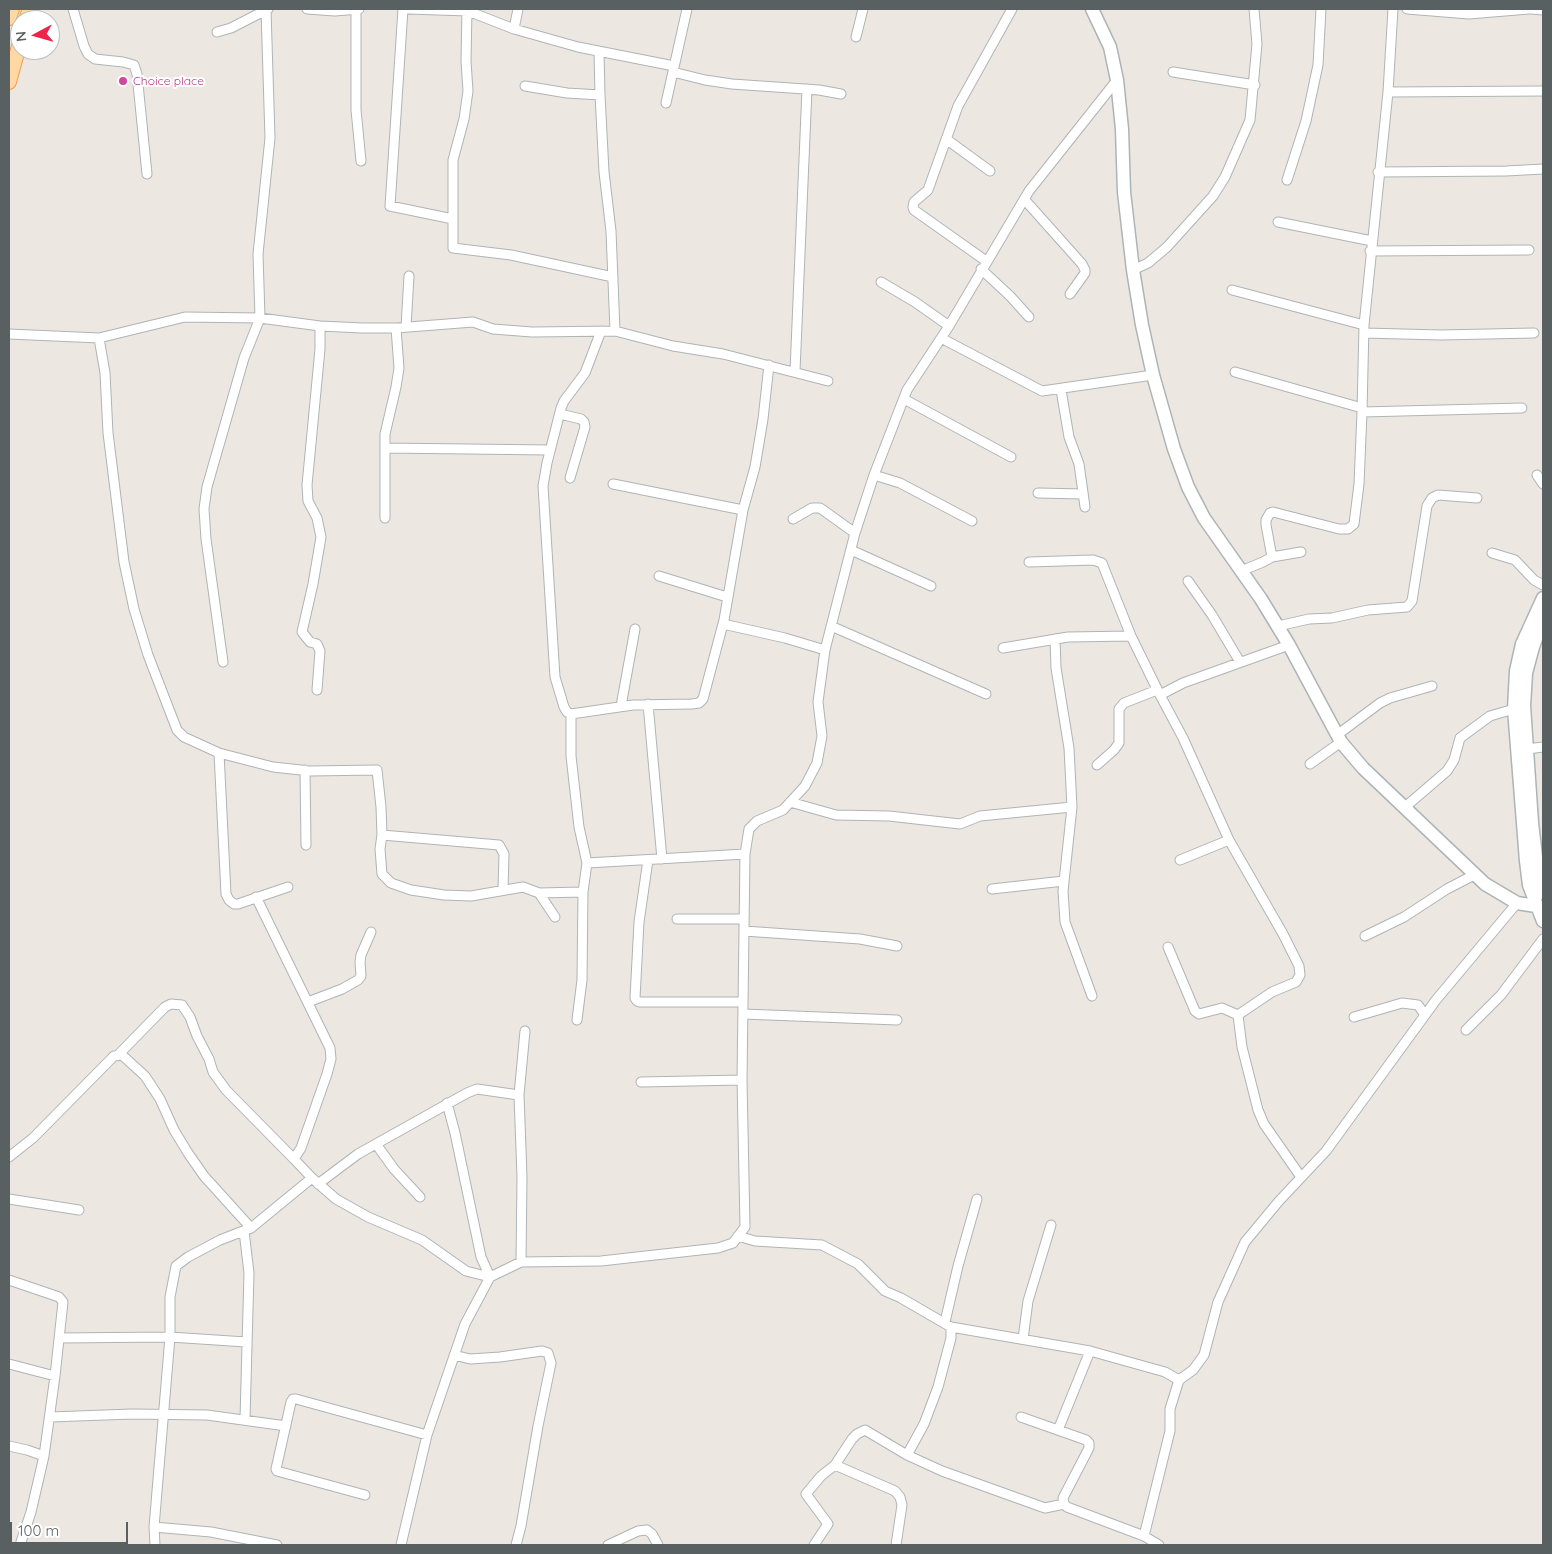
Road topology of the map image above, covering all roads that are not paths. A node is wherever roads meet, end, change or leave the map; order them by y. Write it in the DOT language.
graph roads {
  1 [pos="12,9"];
  2 [pos="73,9"];
  3 [pos="267,9"];
  4 [pos="306,9"];
  5 [pos="356,9"];
  6 [pos="359,9"];
  7 [pos="403,9"];
  8 [pos="408,9"];
  9 [pos="518,9"];
  10 [pos="687,9"];
  11 [pos="863,9"];
  12 [pos="1012,9"];
  13 [pos="1092,9"];
  14 [pos="1254,9"];
  15 [pos="1320,9"];
  16 [pos="1393,9"];
  17 [pos="1407,9"];
  18 [pos="1530,9"];
  19 [pos="468,10"];
  20 [pos="1440,10"];
  21 [pos="1543,10"];
  22 [pos="9,18"];
  23 [pos="514,29"];
  24 [pos="217,32"];
  25 [pos="856,37"];
  26 [pos="599,52"];
  27 [pos="15,60"];
  28 [pos="673,69"];
  29 [pos="1173,72"];
  30 [pos="1116,80"];
  31 [pos="9,82"];
  32 [pos="1255,85"];
  33 [pos="525,86"];
  34 [pos="807,89"];
  35 [pos="1543,91"];
  36 [pos="1388,92"];
  37 [pos="841,94"];
  38 [pos="600,95"];
  39 [pos="666,103"];
  40 [pos="946,139"];
  41 [pos="361,161"];
  42 [pos="1543,169"];
  43 [pos="990,171"];
  44 [pos="1378,172"];
  45 [pos="147,174"];
  46 [pos="1287,180"];
  47 [pos="1024,199"];
  48 [pos="453,219"];
  49 [pos="1278,222"];
  50 [pos="1372,241"];
  51 [pos="1529,250"];
  52 [pos="1370,251"];
  53 [pos="983,265"];
  54 [pos="1133,270"];
  55 [pos="409,276"];
  56 [pos="613,277"];
  57 [pos="881,282"];
  58 [pos="1232,290"];
  59 [pos="1070,294"];
  60 [pos="260,318"];
  61 [pos="1030,318"];
  62 [pos="320,326"];
  63 [pos="949,326"];
  64 [pos="406,327"];
  65 [pos="396,328"];
  66 [pos="1364,329"];
  67 [pos="601,331"];
  68 [pos="614,331"];
  69 [pos="1534,332"];
  70 [pos="9,334"];
  71 [pos="99,338"];
  72 [pos="941,338"];
  73 [pos="769,365"];
  74 [pos="796,371"];
  75 [pos="1235,372"];
  76 [pos="1153,376"];
  77 [pos="828,381"];
  78 [pos="1061,390"];
  79 [pos="904,399"];
  80 [pos="1522,408"];
  81 [pos="1362,410"];
  82 [pos="560,414"];
  83 [pos="386,448"];
  84 [pos="550,450"];
  85 [pos="1011,457"];
  86 [pos="874,475"];
  87 [pos="1537,475"];
  88 [pos="570,478"];
  89 [pos="613,484"];
  90 [pos="1543,484"];
  91 [pos="1038,493"];
  92 [pos="1083,494"];
  93 [pos="1478,498"];
  94 [pos="1085,507"];
  95 [pos="743,510"];
  96 [pos="385,518"];
  97 [pos="794,519"];
  98 [pos="972,521"];
  99 [pos="856,533"];
  100 [pos="851,550"];
  101 [pos="1301,552"];
  102 [pos="1492,553"];
  103 [pos="1272,557"];
  104 [pos="1029,562"];
  105 [pos="1241,571"];
  106 [pos="659,576"];
  107 [pos="1188,581"];
  108 [pos="1543,585"];
  109 [pos="931,586"];
  110 [pos="728,597"];
  111 [pos="1543,598"];
  112 [pos="1543,620"];
  113 [pos="723,624"];
  114 [pos="831,626"];
  115 [pos="1278,626"];
  116 [pos="636,629"];
  117 [pos="1130,636"];
  118 [pos="1054,639"];
  119 [pos="1289,645"];
  120 [pos="1003,648"];
  121 [pos="825,650"];
  122 [pos="223,662"];
  123 [pos="1240,662"];
  124 [pos="1432,686"];
  125 [pos="317,690"];
  126 [pos="1159,692"];
  127 [pos="986,694"];
  128 [pos="648,704"];
  129 [pos="621,706"];
  130 [pos="1514,709"];
  131 [pos="571,714"];
  132 [pos="1339,738"];
  133 [pos="1543,747"];
  134 [pos="1527,749"];
  135 [pos="219,753"];
  136 [pos="1310,764"];
  137 [pos="1096,765"];
  138 [pos="306,770"];
  139 [pos="790,802"];
  140 [pos="1072,807"];
  141 [pos="1404,808"];
  142 [pos="382,835"];
  143 [pos="1229,840"];
  144 [pos="306,845"];
  145 [pos="745,854"];
  146 [pos="662,859"];
  147 [pos="648,860"];
  148 [pos="1180,860"];
  149 [pos="587,863"];
  150 [pos="1474,875"];
  151 [pos="1064,881"];
  152 [pos="288,887"];
  153 [pos="992,889"];
  154 [pos="503,890"];
  155 [pos="584,892"];
  156 [pos="539,893"];
  157 [pos="1543,893"];
  158 [pos="256,897"];
  159 [pos="1517,902"];
  160 [pos="1536,906"];
  161 [pos="555,917"];
  162 [pos="677,919"];
  163 [pos="744,919"];
  164 [pos="1543,921"];
  165 [pos="744,931"];
  166 [pos="371,932"];
  167 [pos="1365,936"];
  168 [pos="1543,939"];
  169 [pos="897,946"];
  170 [pos="1168,947"];
  171 [pos="1092,996"];
  172 [pos="308,1002"];
  173 [pos="743,1002"];
  174 [pos="743,1014"];
  175 [pos="1238,1015"];
  176 [pos="1425,1016"];
  177 [pos="1354,1017"];
  178 [pos="577,1020"];
  179 [pos="897,1020"];
  180 [pos="525,1030"];
  181 [pos="1466,1030"];
  182 [pos="118,1055"];
  183 [pos="742,1080"];
  184 [pos="641,1082"];
  185 [pos="519,1095"];
  186 [pos="447,1103"];
  187 [pos="376,1144"];
  188 [pos="9,1156"];
  189 [pos="294,1159"];
  190 [pos="1301,1177"];
  191 [pos="315,1181"];
  192 [pos="420,1197"];
  193 [pos="9,1199"];
  194 [pos="977,1200"];
  195 [pos="79,1210"];
  196 [pos="1051,1224"];
  197 [pos="248,1230"];
  198 [pos="738,1236"];
  199 [pos="521,1262"];
  200 [pos="490,1277"];
  201 [pos="9,1280"];
  202 [pos="948,1325"];
  203 [pos="170,1337"];
  204 [pos="59,1338"];
  205 [pos="1023,1339"];
  206 [pos="246,1342"];
  207 [pos="1090,1351"];
  208 [pos="454,1356"];
  209 [pos="9,1364"];
  210 [pos="56,1376"];
  211 [pos="1179,1380"];
  212 [pos="164,1414"];
  213 [pos="50,1417"];
  214 [pos="1021,1417"];
  215 [pos="245,1419"];
  216 [pos="286,1426"];
  217 [pos="1058,1430"];
  218 [pos="427,1435"];
  219 [pos="9,1446"];
  220 [pos="907,1455"];
  221 [pos="44,1456"];
  222 [pos="835,1465"];
  223 [pos="365,1495"];
  224 [pos="1064,1504"];
  225 [pos="154,1527"];
  226 [pos="1144,1536"];
  227 [pos="265,1544"];
  228 [pos="20,1545"];
  229 [pos="154,1545"];
  230 [pos="277,1545"];
  231 [pos="401,1545"];
  232 [pos="516,1545"];
  233 [pos="608,1545"];
  234 [pos="658,1545"];
  235 [pos="814,1545"];
  236 [pos="896,1545"];
  237 [pos="1160,1545"];
  1 -- 22 [label="main road"];
  2 -- 45 [label="street"];
  3 -- 24 [label="street"];
  3 -- 60 [label="street"];
  4 -- 5 [label="street"];
  5 -- 6 [label="street"];
  5 -- 41 [label="street"];
  7 -- 48 [label="street"];
  8 -- 19 [label="street"];
  9 -- 23 [label="street"];
  10 -- 28 [label="street"];
  11 -- 25 [label="street"];
  12 -- 40 [label="street"];
  13 -- 30 [label="street"];
  14 -- 32 [label="street"];
  15 -- 46 [label="street"];
  16 -- 36 [label="street"];
  17 -- 20 [label="street"];
  18 -- 20 [label="street"];
  18 -- 21 [label="street"];
  19 -- 23 [label="street"];
  19 -- 48 [label="street"];
  23 -- 26 [label="street"];
  26 -- 28 [label="street"];
  26 -- 38 [label="street"];
  27 -- 31 [label="main road"];
  28 -- 34 [label="street"];
  28 -- 39 [label="street"];
  29 -- 32 [label="street"];
  30 -- 47 [label="street"];
  30 -- 54 [label="street"];
  32 -- 54 [label="street"];
  33 -- 38 [label="street"];
  34 -- 37 [label="street"];
  34 -- 74 [label="street"];
  35 -- 36 [label="street"];
  36 -- 44 [label="street"];
  38 -- 56 [label="street"];
  40 -- 43 [label="street"];
  40 -- 53 [label="street"];
  42 -- 44 [label="street"];
  44 -- 50 [label="street"];
  47 -- 53 [label="street"];
  47 -- 59 [label="street"];
  48 -- 56 [label="street"];
  49 -- 50 [label="street"];
  50 -- 52 [label="street"];
  51 -- 52 [label="street"];
  52 -- 66 [label="street"];
  53 -- 61 [label="street"];
  53 -- 63 [label="street"];
  54 -- 76 [label="street"];
  55 -- 64 [label="street"];
  56 -- 68 [label="street"];
  57 -- 63 [label="street"];
  58 -- 66 [label="street"];
  60 -- 62 [label="street"];
  60 -- 71 [label="street"];
  60 -- 122 [label="street"];
  62 -- 65 [label="street"];
  62 -- 125 [label="street"];
  63 -- 72 [label="street"];
  64 -- 65 [label="street"];
  64 -- 67 [label="street"];
  65 -- 83 [label="street"];
  66 -- 69 [label="street"];
  66 -- 81 [label="street"];
  67 -- 68 [label="street"];
  67 -- 82 [label="street"];
  68 -- 73 [label="street"];
  70 -- 71 [label="street"];
  71 -- 135 [label="street"];
  72 -- 78 [label="street"];
  72 -- 79 [label="street"];
  73 -- 74 [label="street"];
  73 -- 95 [label="street"];
  74 -- 77 [label="street"];
  75 -- 81 [label="street"];
  76 -- 78 [label="street"];
  76 -- 105 [label="street"];
  78 -- 92 [label="street"];
  79 -- 85 [label="street"];
  79 -- 86 [label="street"];
  80 -- 81 [label="street"];
  81 -- 103 [label="street"];
  82 -- 84 [label="street"];
  82 -- 88 [label="street"];
  83 -- 84 [label="street"];
  83 -- 96 [label="street"];
  84 -- 131 [label="street"];
  86 -- 98 [label="street"];
  86 -- 99 [label="street"];
  87 -- 90 [label="street"];
  89 -- 95 [label="street"];
  91 -- 92 [label="street"];
  92 -- 94 [label="street"];
  93 -- 115 [label="street"];
  95 -- 110 [label="street"];
  97 -- 99 [label="street"];
  99 -- 100 [label="street"];
  100 -- 109 [label="street"];
  100 -- 114 [label="street"];
  101 -- 103 [label="street"];
  102 -- 108 [label="street"];
  103 -- 105 [label="street"];
  104 -- 117 [label="street"];
  105 -- 115 [label="street"];
  106 -- 110 [label="street"];
  107 -- 123 [label="street"];
  110 -- 113 [label="street"];
  111 -- 130 [label="street"];
  112 -- 134 [label="street"];
  113 -- 121 [label="street"];
  113 -- 128 [label="street"];
  114 -- 121 [label="street"];
  114 -- 127 [label="street"];
  115 -- 119 [label="street"];
  116 -- 129 [label="street"];
  117 -- 118 [label="street"];
  117 -- 126 [label="street"];
  118 -- 120 [label="street"];
  118 -- 140 [label="street"];
  119 -- 123 [label="street"];
  119 -- 132 [label="street"];
  121 -- 139 [label="street"];
  123 -- 126 [label="street"];
  124 -- 132 [label="street"];
  126 -- 137 [label="street"];
  126 -- 143 [label="street"];
  128 -- 129 [label="street"];
  128 -- 146 [label="street"];
  129 -- 131 [label="street"];
  130 -- 141 [label="street"];
  130 -- 160 [label="street"];
  131 -- 149 [label="street"];
  132 -- 136 [label="street"];
  132 -- 141 [label="street"];
  133 -- 134 [label="street"];
  134 -- 157 [label="street"];
  135 -- 138 [label="street"];
  135 -- 158 [label="street"];
  138 -- 142 [label="street"];
  138 -- 144 [label="street"];
  139 -- 140 [label="street"];
  139 -- 145 [label="street"];
  140 -- 151 [label="street"];
  141 -- 150 [label="street"];
  142 -- 154 [label="street"];
  142 -- 154 [label="street"];
  143 -- 148 [label="street"];
  143 -- 175 [label="street"];
  145 -- 146 [label="street"];
  145 -- 163 [label="street"];
  146 -- 147 [label="street"];
  147 -- 149 [label="street"];
  147 -- 173 [label="street"];
  149 -- 155 [label="street"];
  150 -- 159 [label="street"];
  150 -- 167 [label="street"];
  151 -- 153 [label="street"];
  151 -- 171 [label="street"];
  152 -- 158 [label="street"];
  154 -- 156 [label="street"];
  155 -- 156 [label="street"];
  155 -- 178 [label="street"];
  156 -- 161 [label="street"];
  158 -- 172 [label="street"];
  159 -- 160 [label="street"];
  159 -- 176 [label="street"];
  160 -- 164 [label="street"];
  162 -- 163 [label="street"];
  163 -- 165 [label="street"];
  165 -- 169 [label="street"];
  165 -- 173 [label="street"];
  166 -- 172 [label="street"];
  168 -- 181 [label="street"];
  170 -- 175 [label="street"];
  172 -- 189 [label="street"];
  173 -- 174 [label="street"];
  174 -- 179 [label="street"];
  174 -- 183 [label="street"];
  175 -- 190 [label="street"];
  176 -- 177 [label="street"];
  176 -- 190 [label="street"];
  180 -- 185 [label="street"];
  182 -- 188 [label="street"];
  182 -- 189 [label="street"];
  182 -- 197 [label="street"];
  183 -- 184 [label="street"];
  183 -- 198 [label="street"];
  185 -- 186 [label="street"];
  185 -- 199 [label="street"];
  186 -- 187 [label="street"];
  186 -- 200 [label="street"];
  187 -- 191 [label="street"];
  187 -- 192 [label="street"];
  189 -- 191 [label="street"];
  190 -- 211 [label="street"];
  191 -- 197 [label="street"];
  191 -- 200 [label="street"];
  193 -- 195 [label="street"];
  194 -- 202 [label="street"];
  196 -- 205 [label="street"];
  197 -- 203 [label="street"];
  197 -- 206 [label="street"];
  198 -- 199 [label="street"];
  198 -- 202 [label="street"];
  199 -- 200 [label="street"];
  200 -- 208 [label="street"];
  201 -- 204 [label="street"];
  202 -- 205 [label="street"];
  202 -- 220 [label="street"];
  203 -- 204 [label="street"];
  203 -- 206 [label="street"];
  203 -- 212 [label="street"];
  204 -- 210 [label="street"];
  205 -- 207 [label="street"];
  206 -- 215 [label="street"];
  207 -- 211 [label="street"];
  207 -- 217 [label="street"];
  208 -- 218 [label="street"];
  208 -- 232 [label="street"];
  209 -- 210 [label="street"];
  210 -- 213 [label="street"];
  211 -- 226 [label="street"];
  212 -- 213 [label="street"];
  212 -- 215 [label="street"];
  212 -- 225 [label="street"];
  213 -- 221 [label="street"];
  214 -- 217 [label="street"];
  215 -- 216 [label="street"];
  216 -- 218 [label="street"];
  216 -- 223 [label="street"];
  217 -- 224 [label="street"];
  218 -- 231 [label="street"];
  219 -- 221 [label="street"];
  220 -- 222 [label="street"];
  220 -- 224 [label="street"];
  221 -- 228 [label="street"];
  222 -- 235 [label="street"];
  222 -- 236 [label="street"];
  224 -- 226 [label="street"];
  225 -- 227 [label="street"];
  225 -- 229 [label="street"];
  226 -- 237 [label="street"];
  227 -- 230 [label="street"];
  233 -- 234 [label="street"];
}
